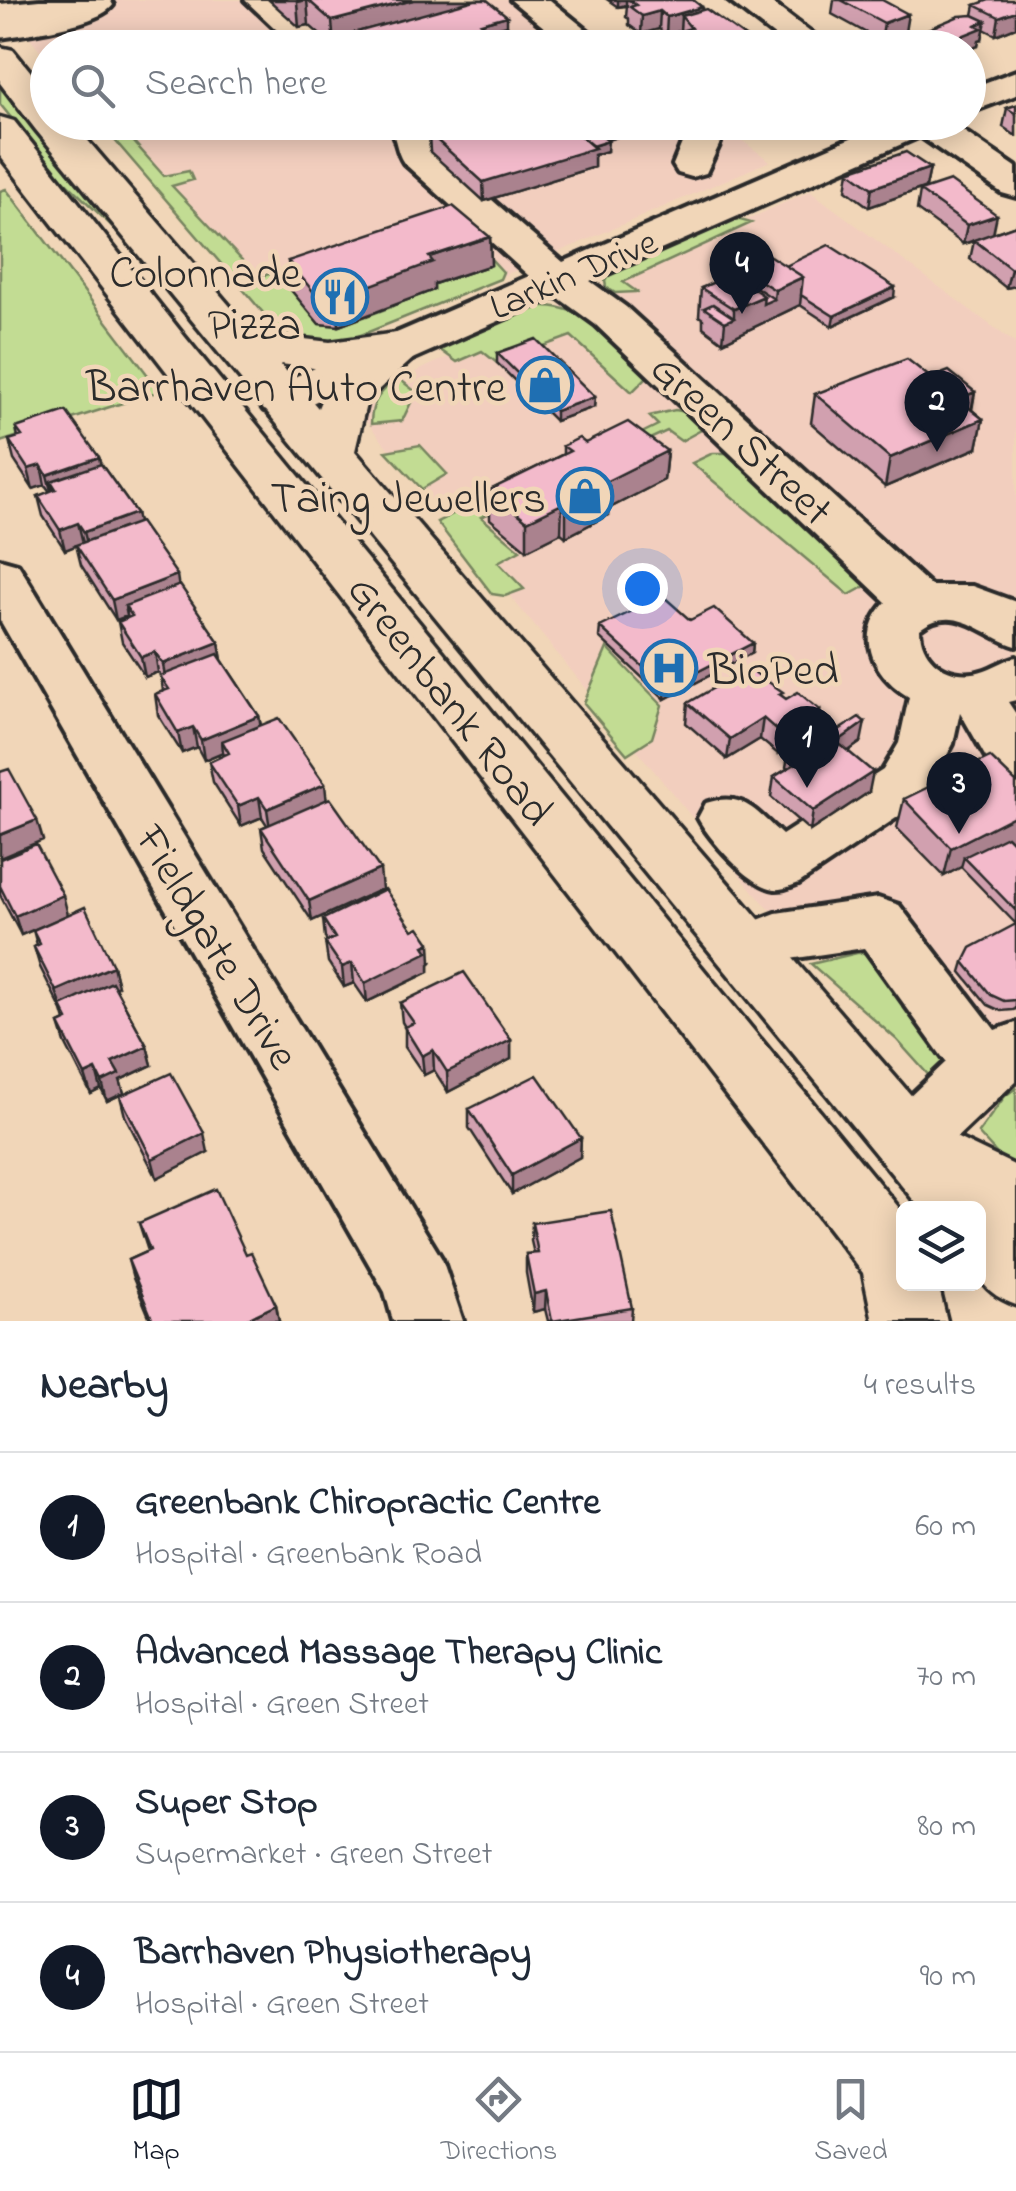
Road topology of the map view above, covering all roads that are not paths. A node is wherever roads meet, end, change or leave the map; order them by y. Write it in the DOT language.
graph roads {
  1 [pos="262,0"];
  2 [pos="528,0"];
  3 [pos="745,0"];
  4 [pos="104,2"];
  5 [pos="0,14"];
  6 [pos="0,28"];
  7 [pos="297,30"];
  8 [pos="568,30"];
  9 [pos="788,30"];
  10 [pos="0,58"];
  11 [pos="1016,82"];
  12 [pos="986,94"];
  13 [pos="30,97"];
  14 [pos="0,129"];
  15 [pos="65,140"];
  16 [pos="417,140"];
  17 [pos="699,140"];
  18 [pos="880,140"];
  19 [pos="949,140"];
  20 [pos="692,165"];
  21 [pos="1016,185"];
  22 [pos="560,279"];
  23 [pos="235,346"];
  24 [pos="404,346"];
  25 [pos="280,400"];
  26 [pos="232,421"];
  27 [pos="329,456"];
  28 [pos="0,576"];
  29 [pos="920,606"];
  30 [pos="1016,628"];
  31 [pos="976,685"];
  32 [pos="1016,760"];
  33 [pos="688,883"];
  34 [pos="745,950"];
  35 [pos="1000,1058"];
  36 [pos="907,1142"];
  37 [pos="957,1201"];
  38 [pos="1016,1202"];
  39 [pos="986,1235"];
  40 [pos="896,1271"];
  41 [pos="1016,1271"];
  42 [pos="913,1291"];
  43 [pos="428,1321"];
  44 [pos="945,1321"];
  1 -- 7 [label="street"];
  2 -- 8 [label="street"];
  3 -- 9 [label="street"];
  4 -- 5 [label="street"];
  4 -- 6 [label="street"];
  10 -- 13 [label="main road, Greenbank Road"];
  11 -- 12 [label="street"];
  14 -- 26 [label="main road, Greenbank Road"];
  15 -- 23 [label="main road, Greenbank Road"];
  16 -- 22 [label="street, Green Street"];
  17 -- 20 [label="street"];
  18 -- 22 [label="street, Larkin Drive"];
  19 -- 21 [label="street"];
  22 -- 24 [label="street, Larkin Drive"];
  22 -- 29 [label="street, Green Street"];
  23 -- 24 [label="main road"];
  23 -- 25 [label="main road, Greenbank Road"];
  24 -- 25 [label="street, Larkin Drive"];
  24 -- 27 [label="main road"];
  25 -- 26 [label="main road"];
  25 -- 27 [label="main road, Greenbank Road"];
  26 -- 40 [label="main road, Greenbank Road"];
  27 -- 33 [label="main road, Greenbank Road"];
  28 -- 43 [label="street, Fieldgate Drive"];
  29 -- 30 [label="street"];
  29 -- 31 [label="street"];
  31 -- 32 [label="street"];
  31 -- 33 [label="street"];
  33 -- 34 [label="main road, Greenbank Road"];
  34 -- 35 [label="street"];
  34 -- 36 [label="main road, Greenbank Road"];
  35 -- 36 [label="street"];
  36 -- 37 [label="main road, Greenbank Road"];
  36 -- 38 [label="main road"];
  39 -- 41 [label="main road"];
  42 -- 44 [label="main road, Greenbank Road"];
}
